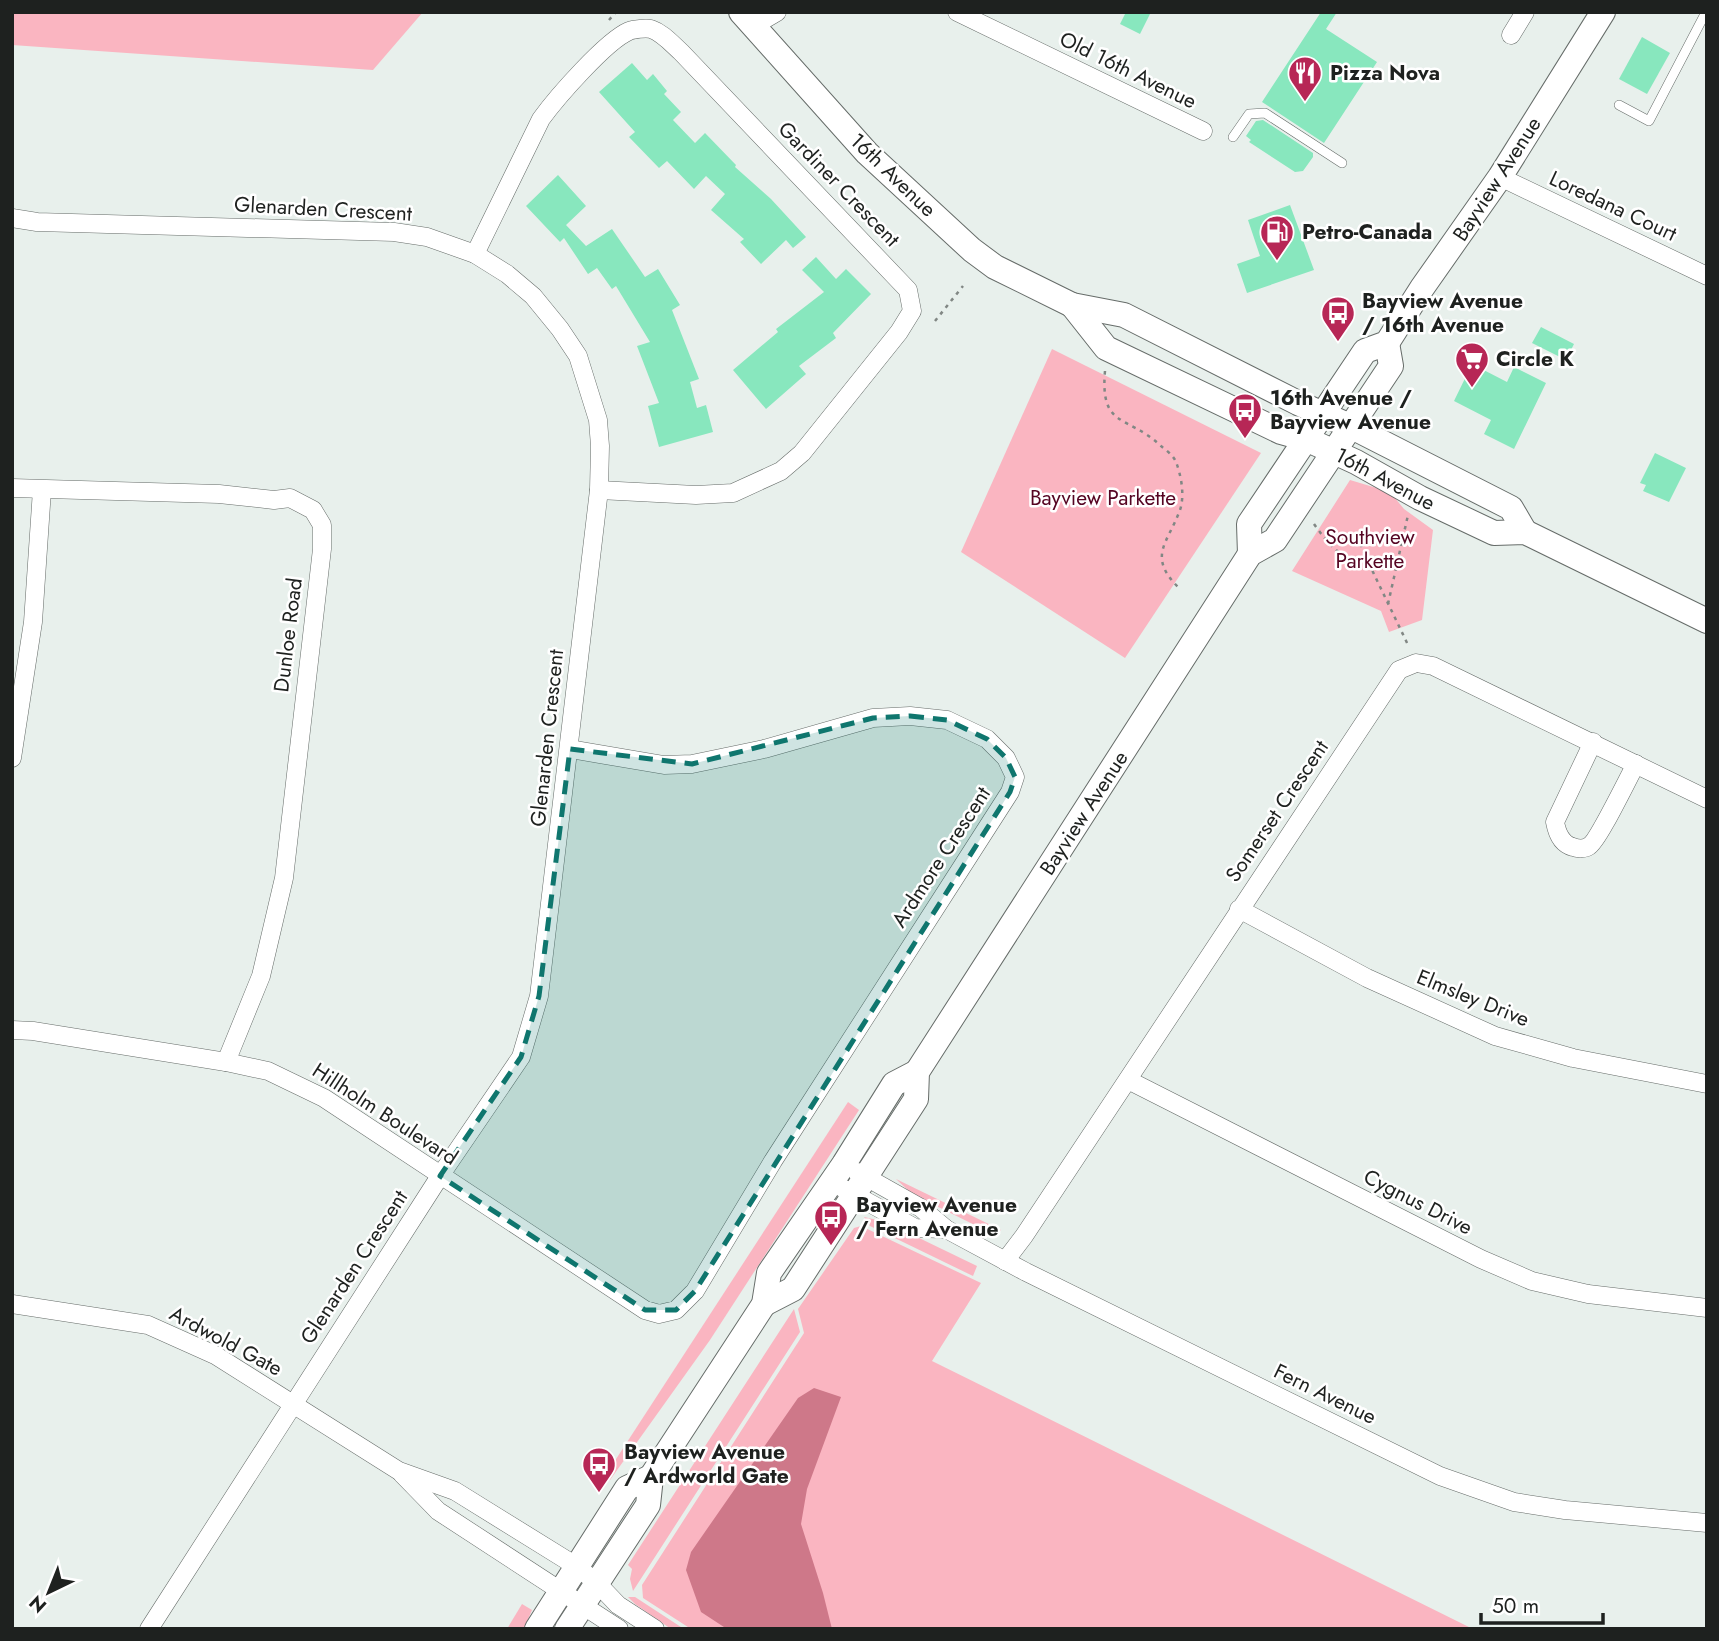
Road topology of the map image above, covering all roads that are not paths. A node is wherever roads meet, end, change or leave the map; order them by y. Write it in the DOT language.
graph roads {
  1 [pos="777,12"];
  2 [pos="957,12"];
  3 [pos="1525,12"];
  4 [pos="1603,12"];
  5 [pos="1706,12"];
  6 [pos="748,19"];
  7 [pos="1511,35"];
  8 [pos="1619,105"];
  9 [pos="1203,131"];
  10 [pos="1233,136"];
  11 [pos="1342,163"];
  12 [pos="1500,177"];
  13 [pos="12,218"];
  14 [pos="475,254"];
  15 [pos="1707,276"];
  16 [pos="1072,305"];
  17 [pos="1387,343"];
  18 [pos="1323,413"];
  19 [pos="1352,427"];
  20 [pos="1306,439"];
  21 [pos="1335,452"];
  22 [pos="12,488"];
  23 [pos="41,490"];
  24 [pos="599,490"];
  25 [pos="1525,532"];
  26 [pos="1250,554"];
  27 [pos="1707,621"];
  28 [pos="1593,742"];
  29 [pos="570,749"];
  30 [pos="12,758"];
  31 [pos="1636,764"];
  32 [pos="1707,799"];
  33 [pos="1239,909"];
  34 [pos="12,1030"];
  35 [pos="226,1062"];
  36 [pos="1128,1080"];
  37 [pos="1707,1084"];
  38 [pos="439,1176"];
  39 [pos="848,1179"];
  40 [pos="1005,1261"];
  41 [pos="12,1304"];
  42 [pos="1707,1308"];
  43 [pos="659,1314"];
  44 [pos="294,1404"];
  45 [pos="399,1471"];
  46 [pos="651,1477"];
  47 [pos="1707,1523"];
  48 [pos="576,1566"];
  49 [pos="597,1583"];
  50 [pos="560,1592"];
  51 [pos="583,1606"];
  52 [pos="149,1629"];
  53 [pos="537,1629"];
  54 [pos="567,1629"];
  55 [pos="619,1629"];
  56 [pos="655,1629"];
  1 -- 6 [label="street"];
  2 -- 9 [label="street, Old 16th Avenue"];
  3 -- 7 [label="street"];
  4 -- 12 [label="main road, Bayview Avenue"];
  5 -- 8 [label="lane"];
  6 -- 16 [label="main road, 16th Avenue"];
  10 -- 11 [label="lane"];
  12 -- 15 [label="street, Loredana Court"];
  12 -- 17 [label="main road, Bayview Avenue"];
  13 -- 14 [label="street, Glenarden Crescent"];
  14 -- 24 [label="street, Glenarden Crescent"];
  14 -- 24 [label="street, Gardiner Crescent"];
  16 -- 18 [label="main road, 16th Avenue"];
  16 -- 20 [label="main road, 16th Avenue"];
  17 -- 18 [label="main road, Bayview Avenue"];
  17 -- 19 [label="main road, Bayview Avenue"];
  18 -- 19 [label="main road, 16th Avenue"];
  18 -- 20 [label="main road, Bayview Avenue"];
  19 -- 21 [label="main road, Bayview Avenue"];
  19 -- 25 [label="main road, 16th Avenue"];
  20 -- 21 [label="main road, 16th Avenue"];
  20 -- 26 [label="main road, Bayview Avenue"];
  21 -- 25 [label="main road, 16th Avenue"];
  21 -- 26 [label="main road, Bayview Avenue"];
  22 -- 23 [label="street, Dunloe Road"];
  23 -- 30 [label="street"];
  23 -- 35 [label="street, Dunloe Road"];
  24 -- 29 [label="street, Glenarden Crescent"];
  25 -- 27 [label="main road, 16th Avenue"];
  26 -- 39 [label="main road, Bayview Avenue"];
  28 -- 31 [label="street"];
  28 -- 31 [label="street"];
  28 -- 33 [label="street, Somerset Crescent"];
  29 -- 38 [label="street, Glenarden Crescent"];
  29 -- 43 [label="street, Ardmore Crescent"];
  31 -- 32 [label="street"];
  33 -- 36 [label="street, Somerset Crescent"];
  33 -- 37 [label="street, Elmsley Drive"];
  34 -- 35 [label="street, Hillholm Boulevard"];
  35 -- 38 [label="street, Hillholm Boulevard"];
  36 -- 40 [label="street, Somerset Crescent"];
  36 -- 42 [label="street, Cygnus Drive"];
  38 -- 43 [label="street, Hillholm Boulevard"];
  38 -- 44 [label="street, Glenarden Crescent"];
  39 -- 40 [label="street, Fern Avenue"];
  39 -- 46 [label="main road, Bayview Avenue"];
  40 -- 47 [label="street, Fern Avenue"];
  41 -- 44 [label="street, Ardwold Gate"];
  44 -- 45 [label="street, Ardwold Gate"];
  44 -- 52 [label="street, Glenarden Crescent"];
  45 -- 48 [label="street, Ardwold Gate"];
  45 -- 50 [label="street, Ardwold Gate"];
  46 -- 48 [label="main road, Bayview Avenue"];
  46 -- 49 [label="main road, Bayview Avenue"];
  48 -- 49 [label="street, Ardwold Gate"];
  48 -- 50 [label="main road, Bayview Avenue"];
  49 -- 51 [label="main road, Bayview Avenue"];
  49 -- 56 [label="street, Ardwold Gate"];
  50 -- 51 [label="street, Ardwold Gate"];
  50 -- 53 [label="main road, Bayview Avenue"];
  51 -- 54 [label="main road, Bayview Avenue"];
  51 -- 55 [label="street, Ardwold Gate"];
}
